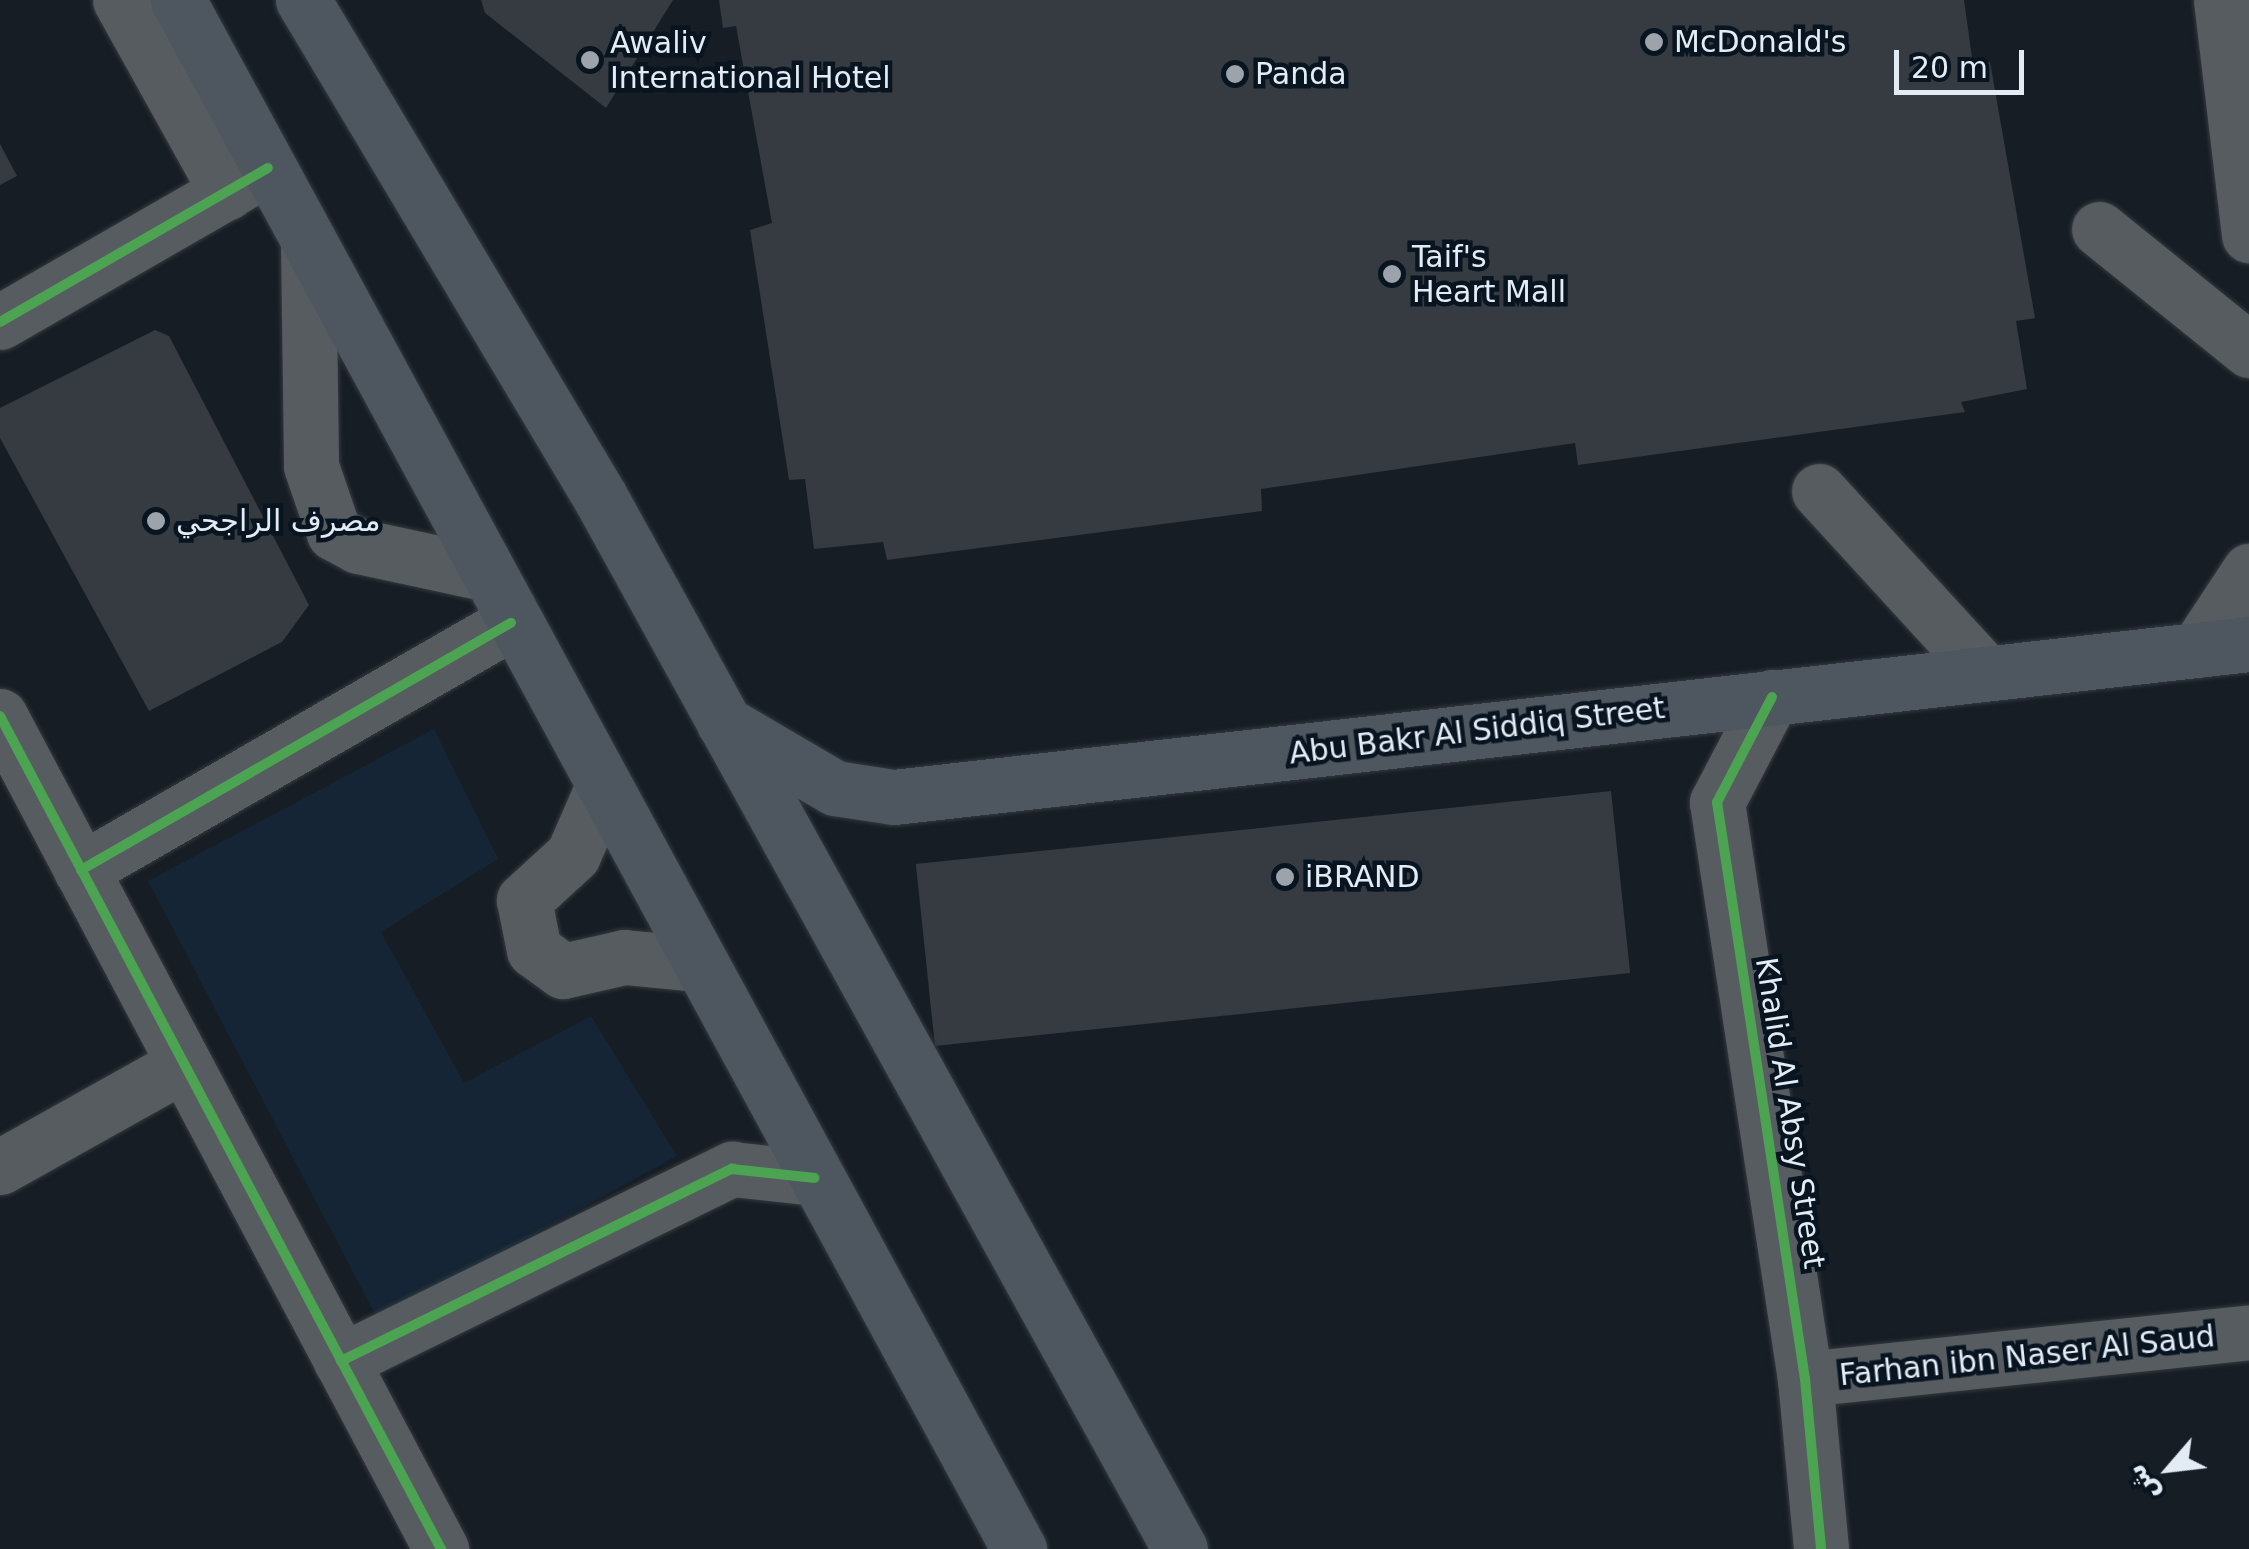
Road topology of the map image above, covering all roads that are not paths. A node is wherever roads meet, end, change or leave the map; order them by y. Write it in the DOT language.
graph roads {
  1 [pos="120,0"];
  2 [pos="178,0"];
  3 [pos="303,0"];
  4 [pos="2221,0"];
  5 [pos="247,180"];
  6 [pos="2099,229"];
  7 [pos="2249,235"];
  8 [pos="308,245"];
  9 [pos="0,322"];
  10 [pos="2249,350"];
  11 [pos="1819,490"];
  12 [pos="2249,571"];
  13 [pos="484,573"];
  14 [pos="511,623"];
  15 [pos="2223,646"];
  16 [pos="1986,673"];
  17 [pos="1772,698"];
  18 [pos="0,716"];
  19 [pos="722,721"];
  20 [pos="603,786"];
  21 [pos="81,870"];
  22 [pos="697,964"];
  23 [pos="184,1064"];
  24 [pos="0,1167"];
  25 [pos="816,1178"];
  26 [pos="2249,1332"];
  27 [pos="341,1360"];
  28 [pos="1805,1379"];
  29 [pos="441,1549"];
  30 [pos="1019,1549"];
  31 [pos="1180,1549"];
  32 [pos="1822,1549"];
  1 -- 5 [label="street"];
  2 -- 5 [label="main road"];
  3 -- 19 [label="main road"];
  4 -- 7 [label="street"];
  5 -- 8 [label="main road"];
  5 -- 9 [label="street"];
  6 -- 10 [label="street"];
  8 -- 13 [label="main road"];
  8 -- 13 [label="street"];
  11 -- 16 [label="street"];
  12 -- 15 [label="street"];
  13 -- 14 [label="main road"];
  14 -- 20 [label="main road"];
  14 -- 21 [label="street"];
  15 -- 16 [label="main road, Abu Bakr Al Siddiq Street"];
  16 -- 17 [label="main road, Abu Bakr Al Siddiq Street"];
  17 -- 19 [label="main road, Abu Bakr Al Siddiq Street"];
  17 -- 28 [label="street, Khalid Al Absy Street"];
  18 -- 21 [label="street"];
  19 -- 31 [label="main road"];
  20 -- 22 [label="main road"];
  20 -- 22 [label="street"];
  21 -- 23 [label="street"];
  22 -- 25 [label="main road"];
  23 -- 24 [label="street"];
  23 -- 27 [label="street"];
  25 -- 27 [label="street"];
  25 -- 30 [label="main road"];
  26 -- 28 [label="street, Farhan ibn Naser Al Saud"];
  27 -- 29 [label="street"];
  28 -- 32 [label="street, Khalid Al Absy Street"];
}
